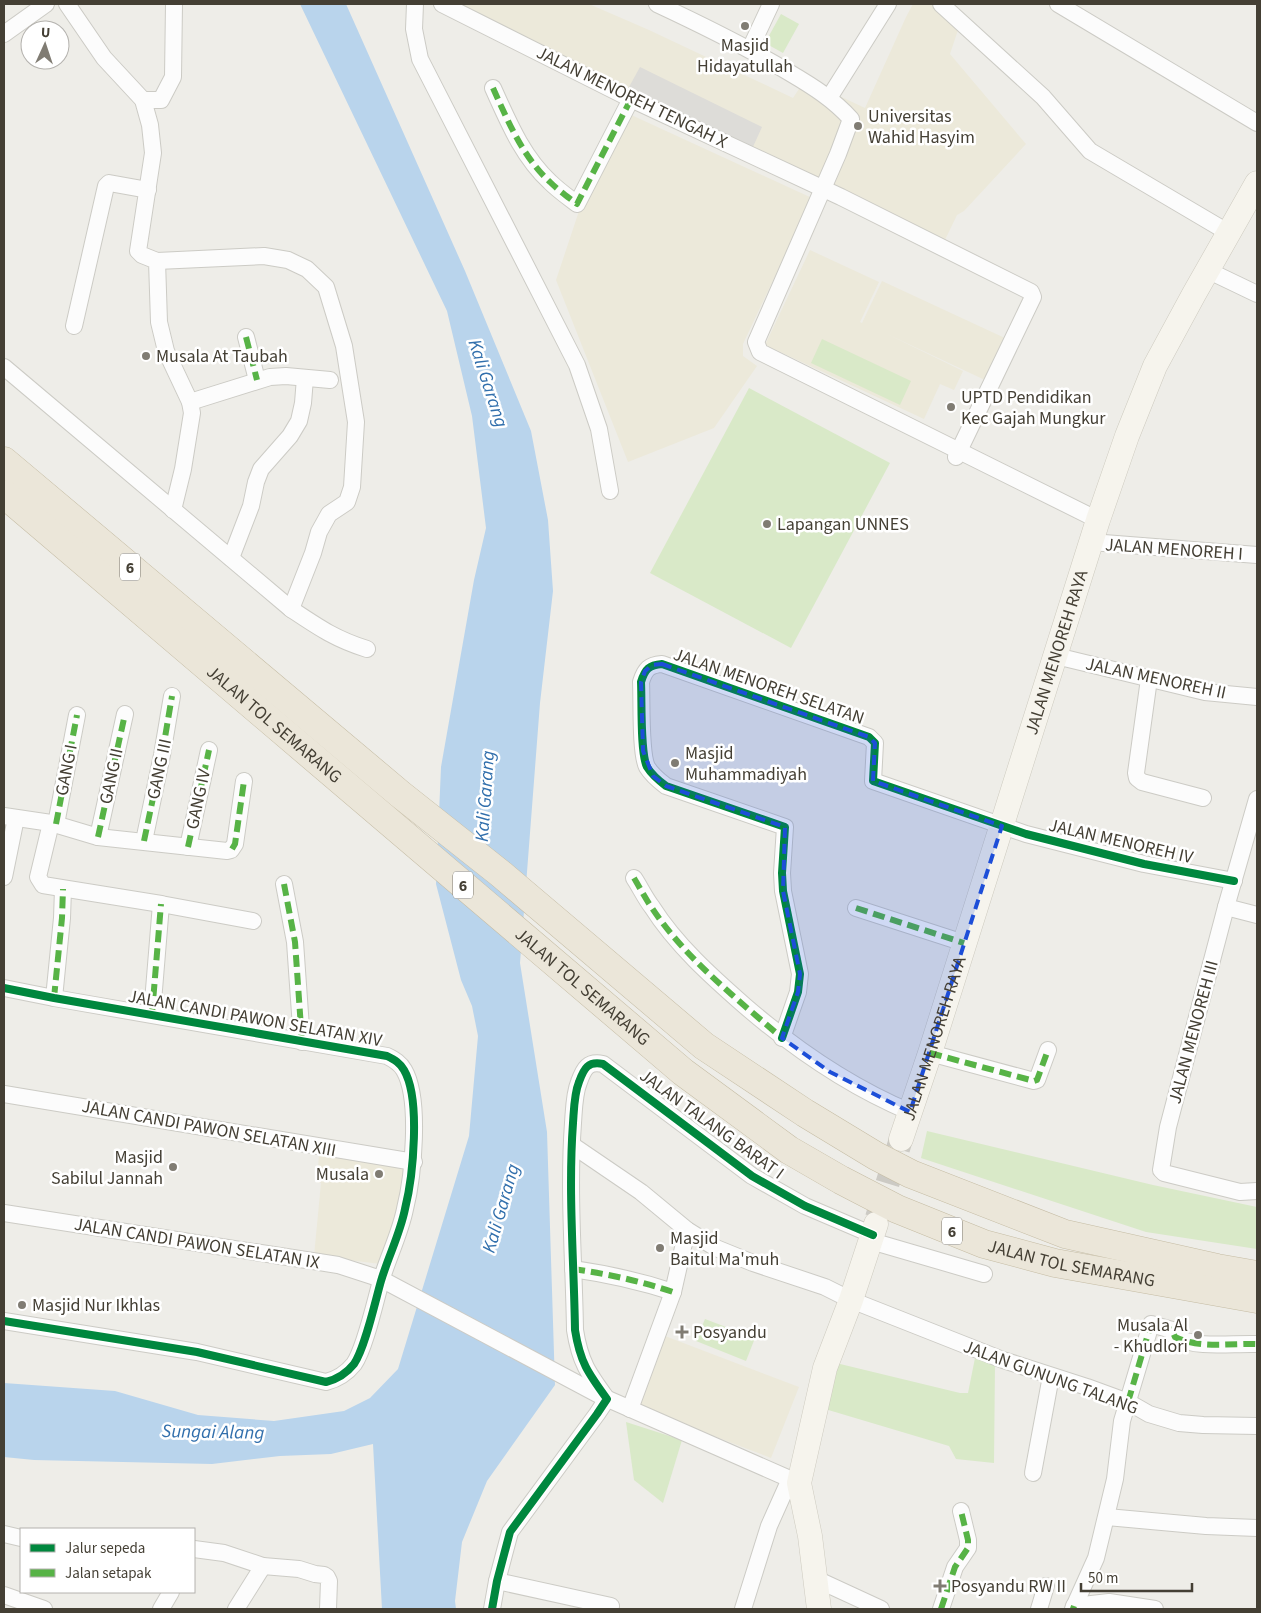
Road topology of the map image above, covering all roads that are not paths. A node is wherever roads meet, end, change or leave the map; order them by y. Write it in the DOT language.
graph roads {
  1 [pos="67,4"];
  2 [pos="174,4"];
  3 [pos="415,4"];
  4 [pos="442,4"];
  5 [pos="657,4"];
  6 [pos="771,4"];
  7 [pos="888,4"];
  8 [pos="941,4"];
  9 [pos="1058,4"];
  10 [pos="40,5"];
  11 [pos="4,34"];
  12 [pos="750,49"];
  13 [pos="493,88"];
  14 [pos="829,98"];
  15 [pos="631,99"];
  16 [pos="143,100"];
  17 [pos="1257,123"];
  18 [pos="1257,183"];
  19 [pos="822,188"];
  20 [pos="148,190"];
  21 [pos="1229,233"];
  22 [pos="157,261"];
  23 [pos="1208,270"];
  24 [pos="1257,294"];
  25 [pos="74,326"];
  26 [pos="246,337"];
  27 [pos="4,367"];
  28 [pos="305,378"];
  29 [pos="257,380"];
  30 [pos="330,380"];
  31 [pos="190,402"];
  32 [pos="957,454"];
  33 [pos="4,461"];
  34 [pos="610,491"];
  35 [pos="4,494"];
  36 [pos="173,510"];
  37 [pos="1098,520"];
  38 [pos="1091,542"];
  39 [pos="1257,555"];
  40 [pos="230,558"];
  41 [pos="291,609"];
  42 [pos="367,649"];
  43 [pos="1056,656"];
  44 [pos="1149,679"];
  45 [pos="172,696"];
  46 [pos="1257,697"];
  47 [pos="125,714"];
  48 [pos="77,715"];
  49 [pos="209,750"];
  50 [pos="244,781"];
  51 [pos="1203,798"];
  52 [pos="1257,799"];
  53 [pos="10,817"];
  54 [pos="53,824"];
  55 [pos="1002,826"];
  56 [pos="98,837"];
  57 [pos="144,841"];
  58 [pos="188,847"];
  59 [pos="4,877"];
  60 [pos="634,878"];
  61 [pos="1234,881"];
  62 [pos="284,884"];
  63 [pos="64,889"];
  64 [pos="161,904"];
  65 [pos="1226,907"];
  66 [pos="856,908"];
  67 [pos="1257,915"];
  68 [pos="253,921"];
  69 [pos="964,943"];
  70 [pos="4,988"];
  71 [pos="54,998"];
  72 [pos="152,1014"];
  73 [pos="782,1038"];
  74 [pos="302,1042"];
  75 [pos="1048,1050"];
  76 [pos="930,1053"];
  77 [pos="4,1094"];
  78 [pos="910,1112"];
  79 [pos="901,1139"];
  80 [pos="572,1145"];
  81 [pos="414,1162"];
  82 [pos="1257,1191"];
  83 [pos="4,1213"];
  84 [pos="687,1230"];
  85 [pos="873,1233"];
  86 [pos="573,1269"];
  87 [pos="984,1274"];
  88 [pos="1257,1275"];
  89 [pos="384,1280"];
  90 [pos="673,1292"];
  91 [pos="1257,1299"];
  92 [pos="851,1300"];
  93 [pos="4,1321"];
  94 [pos="1257,1344"];
  95 [pos="1051,1376"];
  96 [pos="607,1399"];
  97 [pos="1128,1402"];
  98 [pos="630,1409"];
  99 [pos="1257,1426"];
  100 [pos="1033,1473"];
  101 [pos="794,1481"];
  102 [pos="961,1511"];
  103 [pos="1106,1517"];
  104 [pos="1257,1528"];
  105 [pos="4,1534"];
  106 [pos="20,1538"];
  107 [pos="195,1550"];
  108 [pos="263,1566"];
  109 [pos="816,1579"];
  110 [pos="497,1580"];
  111 [pos="1046,1586"];
  112 [pos="170,1593"];
  113 [pos="4,1595"];
  114 [pos="611,1606"];
  115 [pos="1073,1608"];
  116 [pos="44,1609"];
  117 [pos="161,1609"];
  118 [pos="236,1609"];
  119 [pos="328,1609"];
  120 [pos="492,1609"];
  121 [pos="743,1609"];
  122 [pos="819,1609"];
  123 [pos="881,1609"];
  124 [pos="940,1609"];
  125 [pos="1039,1609"];
  126 [pos="1155,1609"];
  1 -- 16 [label="street"];
  2 -- 16 [label="street"];
  3 -- 34 [label="street"];
  4 -- 15 [label="street, JALAN MENOREH TENGAH X"];
  5 -- 12 [label="street"];
  6 -- 12 [label="street"];
  7 -- 14 [label="street"];
  8 -- 21 [label="street"];
  9 -- 17 [label="street"];
  10 -- 11 [label="street"];
  12 -- 14 [label="street"];
  13 -- 15 [label="street"];
  14 -- 19 [label="street"];
  15 -- 19 [label="street, JALAN MENOREH TENGAH X"];
  16 -- 20 [label="street"];
  18 -- 21 [label="main road, JALAN MENOREH RAYA"];
  19 -- 32 [label="street"];
  19 -- 32 [label="street, JALAN MENOREH TENGAH X"];
  20 -- 22 [label="street"];
  20 -- 25 [label="street"];
  21 -- 23 [label="main road, JALAN MENOREH RAYA"];
  22 -- 31 [label="street"];
  22 -- 41 [label="street"];
  23 -- 24 [label="street"];
  23 -- 37 [label="main road, JALAN MENOREH RAYA"];
  26 -- 29 [label="street"];
  27 -- 36 [label="street"];
  28 -- 29 [label="street"];
  28 -- 30 [label="street"];
  28 -- 40 [label="street"];
  29 -- 31 [label="street"];
  31 -- 36 [label="street"];
  32 -- 37 [label="street"];
  33 -- 88 [label="highway, JALAN TOL SEMARANG / 6"];
  35 -- 91 [label="highway, JALAN TOL SEMARANG / 6"];
  36 -- 40 [label="street"];
  37 -- 38 [label="main road, JALAN MENOREH RAYA"];
  38 -- 39 [label="street, JALAN MENOREH I"];
  38 -- 43 [label="main road, JALAN MENOREH RAYA"];
  40 -- 41 [label="street"];
  41 -- 42 [label="street"];
  43 -- 44 [label="street, JALAN MENOREH II"];
  43 -- 55 [label="main road, JALAN MENOREH RAYA"];
  44 -- 46 [label="street, JALAN MENOREH II"];
  44 -- 51 [label="street"];
  45 -- 57 [label="street, GANG III"];
  47 -- 56 [label="street, GANG II"];
  48 -- 54 [label="street, GANG I"];
  49 -- 58 [label="street, GANG IV"];
  50 -- 58 [label="street"];
  52 -- 61 [label="street, JALAN MENOREH III"];
  53 -- 54 [label="street"];
  53 -- 59 [label="street"];
  54 -- 56 [label="street"];
  54 -- 63 [label="street, GANG I"];
  55 -- 61 [label="street, JALAN MENOREH IV"];
  55 -- 69 [label="main road, JALAN MENOREH RAYA"];
  55 -- 73 [label="street, JALAN MENOREH SELATAN"];
  56 -- 57 [label="street"];
  57 -- 58 [label="street"];
  60 -- 73 [label="street"];
  61 -- 65 [label="street, JALAN MENOREH III"];
  62 -- 74 [label="street"];
  63 -- 64 [label="street"];
  63 -- 71 [label="street"];
  64 -- 68 [label="street"];
  64 -- 72 [label="street"];
  65 -- 67 [label="street"];
  65 -- 82 [label="street, JALAN MENOREH III"];
  66 -- 69 [label="street"];
  69 -- 76 [label="main road, JALAN MENOREH RAYA"];
  70 -- 71 [label="street, JALAN CANDI PAWON SELATAN XIV"];
  71 -- 72 [label="street, JALAN CANDI PAWON SELATAN XIV"];
  72 -- 74 [label="street, JALAN CANDI PAWON SELATAN XIV"];
  73 -- 78 [label="street"];
  74 -- 81 [label="street, JALAN CANDI PAWON SELATAN XIV"];
  75 -- 76 [label="street"];
  76 -- 78 [label="main road, JALAN MENOREH RAYA"];
  77 -- 81 [label="street, JALAN CANDI PAWON SELATAN XIII"];
  78 -- 79 [label="main road, JALAN MENOREH RAYA"];
  80 -- 84 [label="street, JALAN GUNUNG TALANG"];
  80 -- 85 [label="street, JALAN TALANG BARAT I"];
  80 -- 86 [label="street"];
  81 -- 89 [label="street, JALAN CANDI PAWON SELATAN XIV"];
  83 -- 89 [label="street, JALAN CANDI PAWON SELATAN IX"];
  84 -- 90 [label="street"];
  84 -- 92 [label="street, JALAN GUNUNG TALANG"];
  85 -- 87 [label="street, JALAN TALANG BARAT I"];
  85 -- 92 [label="main road"];
  86 -- 90 [label="street"];
  86 -- 96 [label="street"];
  89 -- 93 [label="street, JALAN CANDI PAWON SELATAN XIV"];
  89 -- 96 [label="street, JALAN CANDI PAWON SELATAN IX"];
  90 -- 98 [label="street"];
  92 -- 95 [label="street, JALAN GUNUNG TALANG"];
  92 -- 101 [label="main road"];
  94 -- 97 [label="street"];
  95 -- 97 [label="street, JALAN GUNUNG TALANG"];
  95 -- 100 [label="street"];
  96 -- 98 [label="street, JALAN CANDI PAWON SELATAN IX"];
  96 -- 110 [label="street"];
  97 -- 99 [label="street, JALAN GUNUNG TALANG"];
  97 -- 103 [label="street"];
  98 -- 101 [label="street, JALAN CANDI PAWON SELATAN IX"];
  101 -- 109 [label="main road"];
  101 -- 121 [label="street"];
  102 -- 124 [label="street"];
  103 -- 104 [label="street"];
  103 -- 115 [label="street"];
  105 -- 106 [label="street"];
  107 -- 108 [label="street"];
  108 -- 118 [label="street"];
  108 -- 119 [label="street"];
  109 -- 122 [label="main road"];
  109 -- 123 [label="street"];
  110 -- 114 [label="street"];
  110 -- 120 [label="street"];
  111 -- 125 [label="street"];
  112 -- 117 [label="street"];
  113 -- 116 [label="street"];
  115 -- 126 [label="street"];
}
